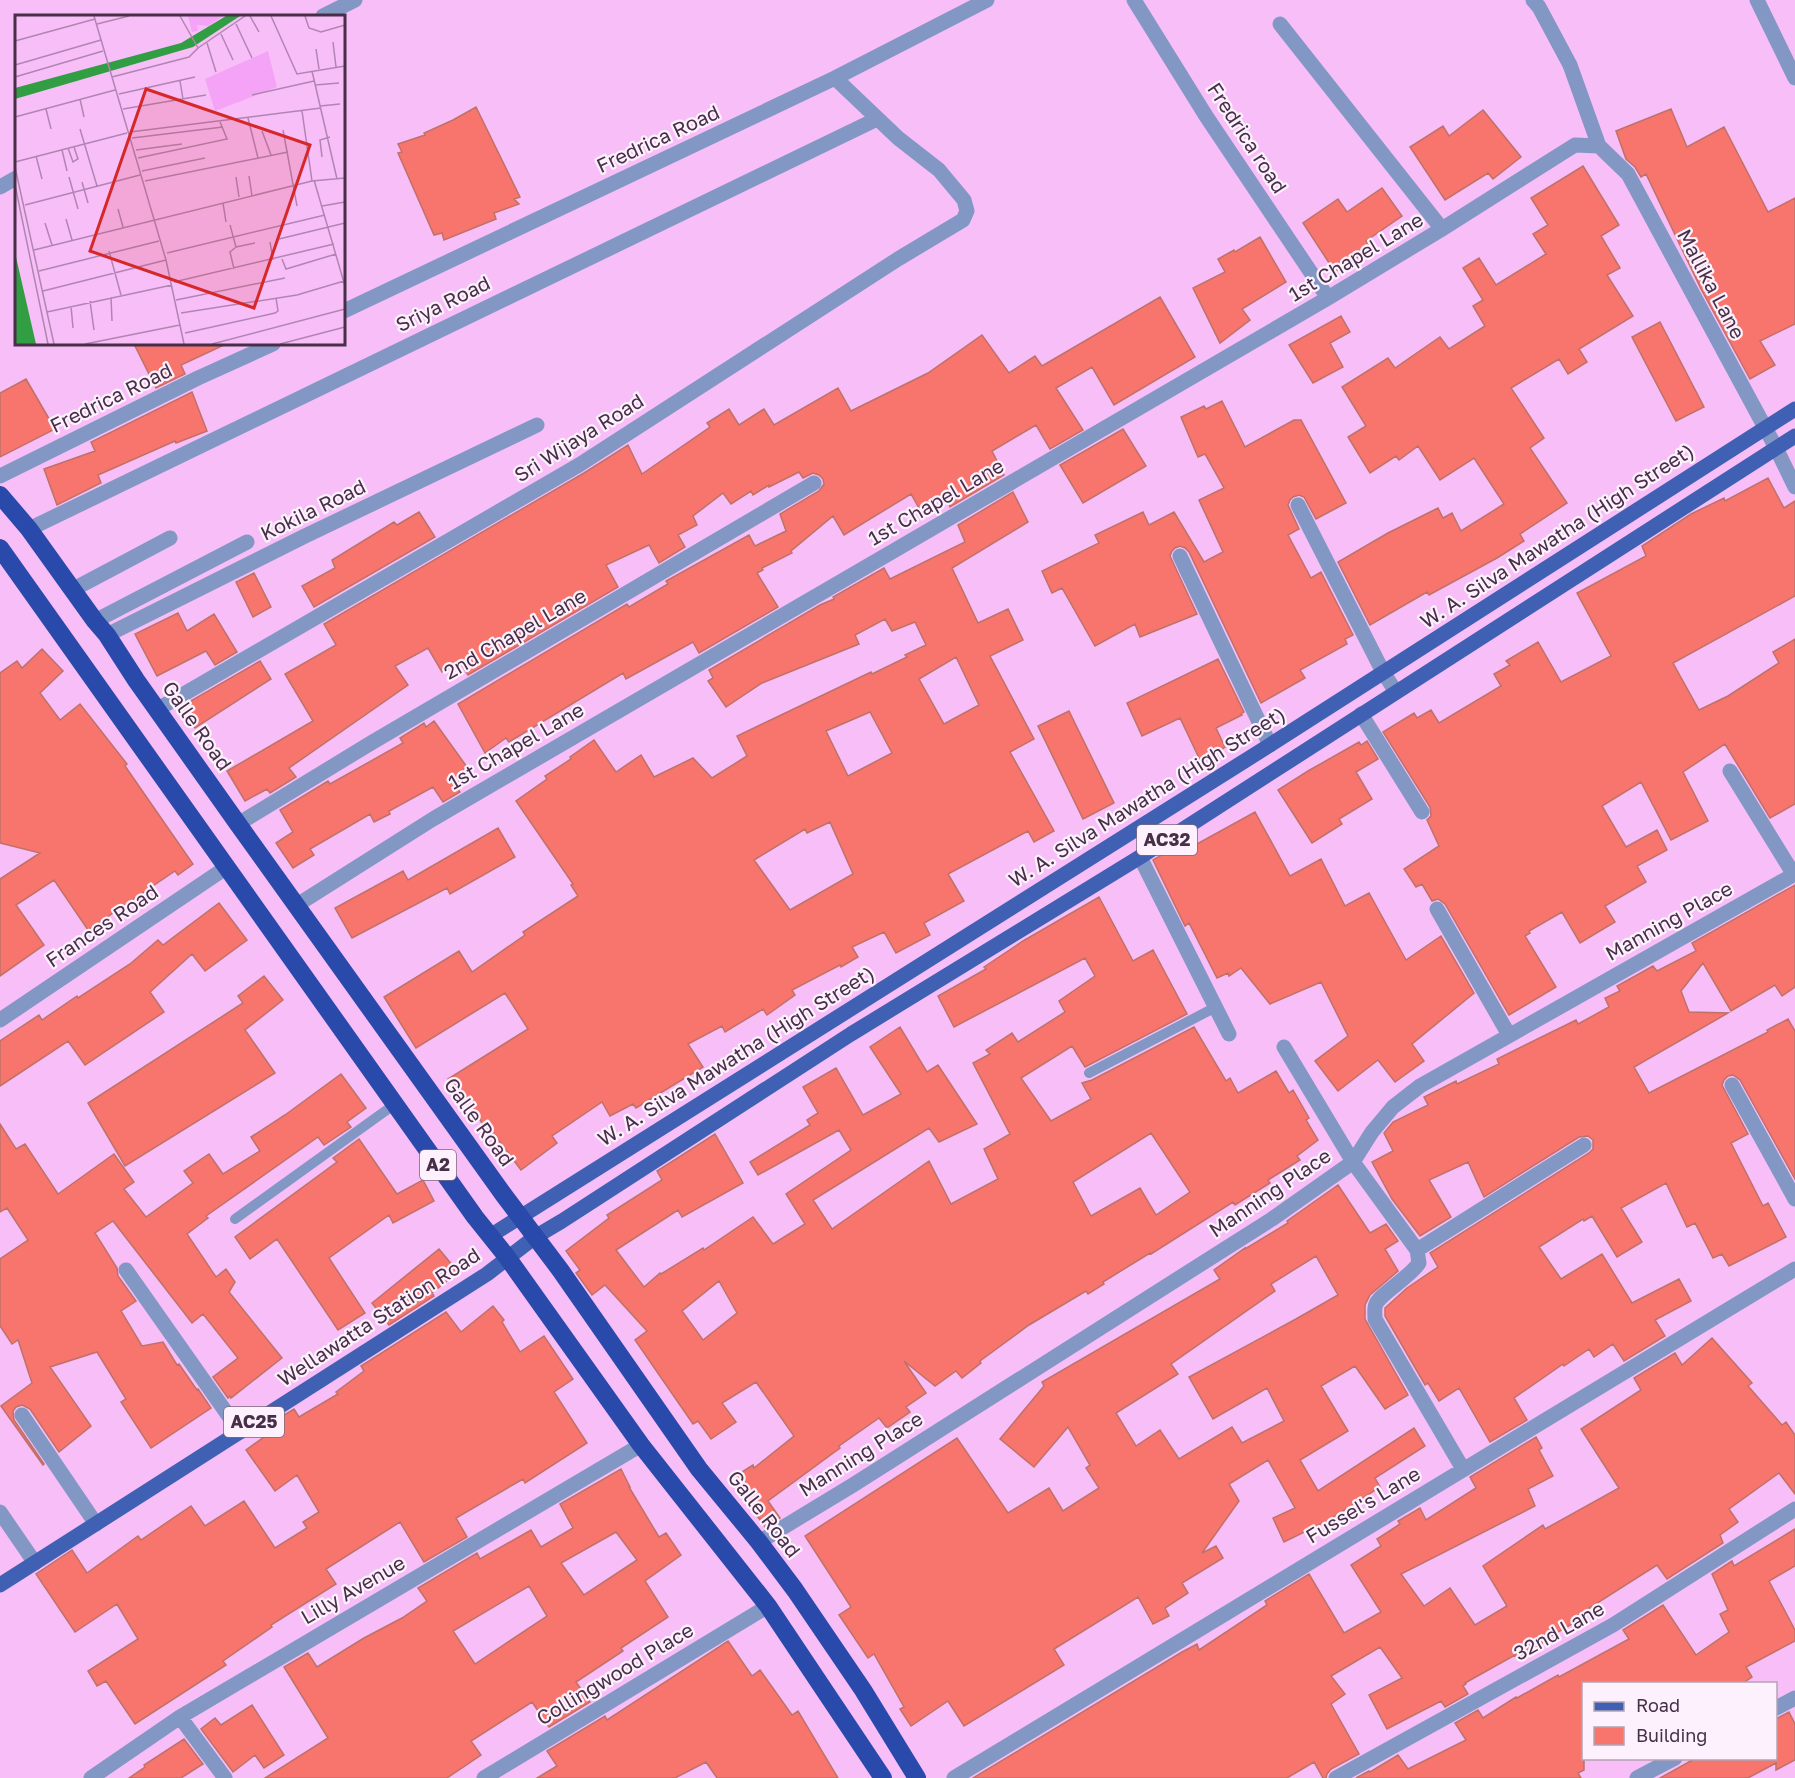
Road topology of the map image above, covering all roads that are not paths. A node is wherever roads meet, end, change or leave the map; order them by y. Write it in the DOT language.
graph roads {
  1 [pos="355,0"];
  2 [pos="987,0"];
  3 [pos="1134,0"];
  4 [pos="1533,0"];
  5 [pos="1757,0"];
  6 [pos="325,15"];
  7 [pos="1280,24"];
  8 [pos="835,78"];
  9 [pos="1795,78"];
  10 [pos="877,119"];
  11 [pos="1599,146"];
  12 [pos="15,179"];
  13 [pos="0,187"];
  14 [pos="1442,229"];
  15 [pos="1328,298"];
  16 [pos="345,311"];
  17 [pos="271,345"];
  18 [pos="1795,409"];
  19 [pos="537,425"];
  20 [pos="1765,428"];
  21 [pos="1795,436"];
  22 [pos="1776,448"];
  23 [pos="0,476"];
  24 [pos="814,483"];
  25 [pos="1795,487"];
  26 [pos="0,495"];
  27 [pos="1298,504"];
  28 [pos="29,530"];
  29 [pos="170,538"];
  30 [pos="247,542"];
  31 [pos="0,548"];
  32 [pos="1180,556"];
  33 [pos="72,590"];
  34 [pos="95,621"];
  35 [pos="107,635"];
  36 [pos="1383,672"];
  37 [pos="1396,692"];
  38 [pos="158,709"];
  39 [pos="1361,714"];
  40 [pos="1270,745"];
  41 [pos="1730,771"];
  42 [pos="1422,812"];
  43 [pos="238,824"];
  44 [pos="1140,857"];
  45 [pos="227,867"];
  46 [pos="1795,875"];
  47 [pos="297,905"];
  48 [pos="1437,909"];
  49 [pos="1216,1007"];
  50 [pos="0,1020"];
  51 [pos="1229,1034"];
  52 [pos="1509,1035"];
  53 [pos="1284,1047"];
  54 [pos="1089,1073"];
  55 [pos="1732,1085"];
  56 [pos="395,1104"];
  57 [pos="1584,1145"];
  58 [pos="1353,1162"];
  59 [pos="1795,1199"];
  60 [pos="520,1217"];
  61 [pos="235,1220"];
  62 [pos="490,1236"];
  63 [pos="535,1237"];
  64 [pos="1417,1250"];
  65 [pos="507,1257"];
  66 [pos="1795,1269"];
  67 [pos="126,1270"];
  68 [pos="22,1415"];
  69 [pos="240,1432"];
  70 [pos="641,1445"];
  71 [pos="1463,1469"];
  72 [pos="1795,1509"];
  73 [pos="0,1512"];
  74 [pos="96,1524"];
  75 [pos="759,1542"];
  76 [pos="35,1563"];
  77 [pos="0,1585"];
  78 [pos="768,1606"];
  79 [pos="1795,1698"];
  80 [pos="1777,1707"];
  81 [pos="180,1717"];
  82 [pos="1671,1760"];
  83 [pos="91,1778"];
  84 [pos="225,1778"];
  85 [pos="484,1778"];
  86 [pos="883,1778"];
  87 [pos="917,1778"];
  88 [pos="954,1778"];
  89 [pos="1336,1778"];
  90 [pos="1637,1778"];
  1 -- 6 [label="street"];
  2 -- 8 [label="street, Fredrica Road"];
  3 -- 15 [label="street, Fredrica road"];
  4 -- 11 [label="street"];
  5 -- 9 [label="street"];
  7 -- 14 [label="street"];
  8 -- 10 [label="street"];
  8 -- 16 [label="street, Fredrica Road"];
  10 -- 28 [label="street, Sriya Road"];
  10 -- 38 [label="street, Sri Wijaya Road"];
  11 -- 14 [label="street, 1st Chapel Lane"];
  11 -- 20 [label="street, Mallika Lane"];
  12 -- 13 [label="street"];
  14 -- 15 [label="street, 1st Chapel Lane"];
  15 -- 47 [label="street, 1st Chapel Lane"];
  17 -- 23 [label="street, Fredrica Road"];
  18 -- 20 [label="main road, W. A. Silva Mawatha (High Street) / AC32"];
  19 -- 35 [label="street, Kokila Road"];
  20 -- 22 [label="street, Mallika Lane"];
  20 -- 36 [label="main road, W. A. Silva Mawatha (High Street) / AC32"];
  21 -- 22 [label="main road, AC32"];
  22 -- 25 [label="street, Mallika Lane"];
  22 -- 37 [label="main road, AC32"];
  24 -- 43 [label="street, 2nd Chapel Lane"];
  26 -- 28 [label="highway, Galle Road / A2"];
  27 -- 36 [label="street"];
  28 -- 33 [label="highway, Galle Road / A2"];
  29 -- 33 [label="street"];
  30 -- 34 [label="street"];
  31 -- 45 [label="highway, A2"];
  32 -- 40 [label="street"];
  33 -- 34 [label="highway, Galle Road / A2"];
  34 -- 35 [label="highway, Galle Road / A2"];
  35 -- 38 [label="highway, Galle Road / A2"];
  36 -- 37 [label="street"];
  36 -- 40 [label="main road, W. A. Silva Mawatha (High Street) / AC32"];
  37 -- 39 [label="main road, AC32"];
  38 -- 43 [label="highway, Galle Road / A2"];
  39 -- 42 [label="street"];
  39 -- 44 [label="main road, AC32"];
  40 -- 60 [label="main road, W. A. Silva Mawatha (High Street) / AC32"];
  41 -- 46 [label="street"];
  43 -- 47 [label="highway, Galle Road / A2"];
  44 -- 49 [label="street"];
  44 -- 63 [label="main road, AC32"];
  45 -- 50 [label="street, Frances Road"];
  45 -- 56 [label="highway, A2"];
  46 -- 52 [label="street, Manning Place"];
  47 -- 60 [label="highway, Galle Road / A2"];
  48 -- 52 [label="street"];
  49 -- 51 [label="street"];
  49 -- 54 [label="lane"];
  52 -- 58 [label="street, Manning Place"];
  53 -- 58 [label="street"];
  55 -- 59 [label="street"];
  56 -- 61 [label="lane"];
  56 -- 62 [label="highway, A2"];
  57 -- 64 [label="street"];
  58 -- 64 [label="street"];
  58 -- 75 [label="street, Manning Place"];
  60 -- 62 [label="main road, W. A. Silva Mawatha (High Street)"];
  60 -- 63 [label="highway, Galle Road"];
  62 -- 65 [label="highway, A2"];
  63 -- 65 [label="main road, Wellawatta Station Road"];
  63 -- 75 [label="highway, Galle Road"];
  64 -- 71 [label="street"];
  65 -- 69 [label="main road, Wellawatta Station Road / AC25"];
  65 -- 70 [label="highway, A2"];
  66 -- 71 [label="street, Fussel's Lane"];
  67 -- 69 [label="street"];
  68 -- 74 [label="street"];
  69 -- 74 [label="main road, Wellawatta Station Road / AC25"];
  70 -- 78 [label="highway, A2"];
  70 -- 81 [label="street, Lilly Avenue"];
  71 -- 88 [label="street, Fussel's Lane"];
  72 -- 89 [label="street, 32nd Lane"];
  73 -- 76 [label="street"];
  74 -- 76 [label="main road, Wellawatta Station Road / AC25"];
  75 -- 87 [label="highway, Galle Road"];
  76 -- 77 [label="main road, Wellawatta Station Road / AC25"];
  78 -- 85 [label="street, Collingwood Place"];
  78 -- 86 [label="highway, A2"];
  79 -- 80 [label="street"];
  81 -- 83 [label="street, Lilly Avenue"];
  81 -- 84 [label="street"];
  82 -- 90 [label="street"];
}
